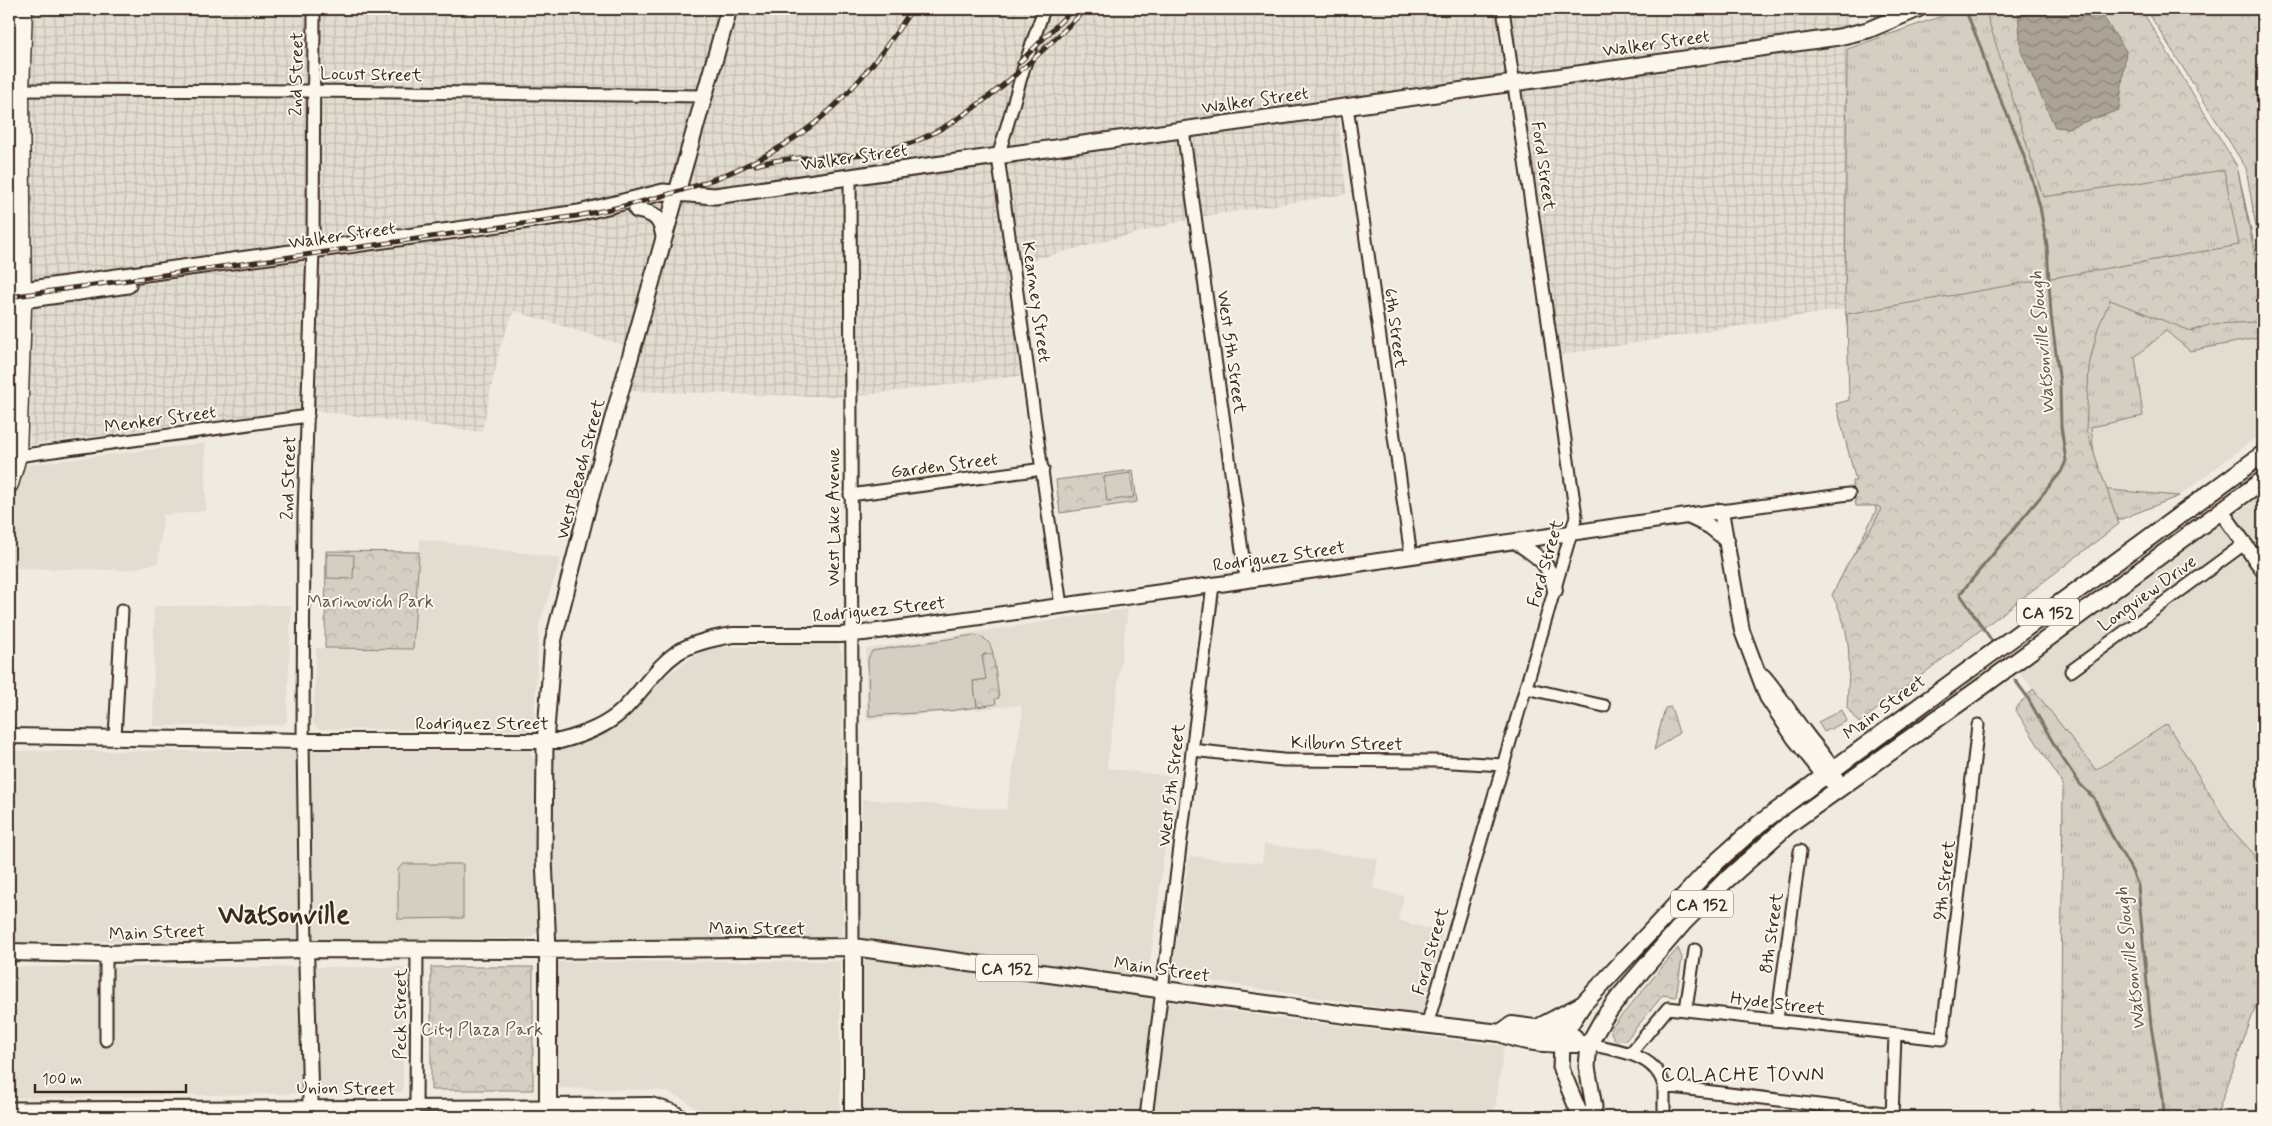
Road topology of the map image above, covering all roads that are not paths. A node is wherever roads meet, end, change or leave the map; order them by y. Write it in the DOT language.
graph roads {
  1 [pos="23,9"];
  2 [pos="314,9"];
  3 [pos="729,9"];
  4 [pos="1044,9"];
  5 [pos="1504,9"];
  6 [pos="1918,9"];
  7 [pos="1514,82"];
  8 [pos="14,90"];
  9 [pos="313,91"];
  10 [pos="703,96"];
  11 [pos="1347,106"];
  12 [pos="1183,130"];
  13 [pos="998,157"];
  14 [pos="850,177"];
  15 [pos="677,192"];
  16 [pos="637,210"];
  17 [pos="664,238"];
  18 [pos="313,254"];
  19 [pos="15,296"];
  20 [pos="308,416"];
  21 [pos="2263,454"];
  22 [pos="17,456"];
  23 [pos="1043,470"];
  24 [pos="2263,480"];
  25 [pos="9,484"];
  26 [pos="1850,494"];
  27 [pos="2209,494"];
  28 [pos="850,495"];
  29 [pos="1722,511"];
  30 [pos="2221,511"];
  31 [pos="1688,516"];
  32 [pos="1572,533"];
  33 [pos="1727,540"];
  34 [pos="1515,541"];
  35 [pos="2244,544"];
  36 [pos="1411,556"];
  37 [pos="2263,570"];
  38 [pos="1246,579"];
  39 [pos="1213,585"];
  40 [pos="1555,590"];
  41 [pos="1061,606"];
  42 [pos="122,610"];
  43 [pos="851,634"];
  44 [pos="2071,670"];
  45 [pos="1526,688"];
  46 [pos="1604,706"];
  47 [pos="1978,725"];
  48 [pos="9,736"];
  49 [pos="115,737"];
  50 [pos="303,742"];
  51 [pos="545,742"];
  52 [pos="1192,750"];
  53 [pos="1503,765"];
  54 [pos="1828,772"];
  55 [pos="1840,788"];
  56 [pos="1800,851"];
  57 [pos="853,947"];
  58 [pos="306,949"];
  59 [pos="417,950"];
  60 [pos="548,950"];
  61 [pos="1695,950"];
  62 [pos="9,952"];
  63 [pos="106,954"];
  64 [pos="1162,988"];
  65 [pos="1583,1004"];
  66 [pos="1686,1009"];
  67 [pos="1777,1020"];
  68 [pos="1427,1025"];
  69 [pos="1537,1028"];
  70 [pos="1500,1033"];
  71 [pos="1895,1035"];
  72 [pos="1563,1038"];
  73 [pos="1942,1039"];
  74 [pos="106,1040"];
  75 [pos="1589,1044"];
  76 [pos="1630,1054"];
  77 [pos="1664,1086"];
  78 [pos="9,1108"];
  79 [pos="416,1108"];
  80 [pos="56,1112"];
  81 [pos="173,1112"];
  82 [pos="311,1112"];
  83 [pos="548,1112"];
  84 [pos="1825,1112"];
  85 [pos="1892,1116"];
  86 [pos="680,1117"];
  87 [pos="853,1117"];
  88 [pos="1146,1117"];
  89 [pos="1581,1117"];
  90 [pos="1589,1117"];
  91 [pos="1664,1117"];
  1 -- 8 [label="highway"];
  2 -- 9 [label="street, 2nd Street"];
  3 -- 10 [label="main road, West Beach Street"];
  4 -- 13 [label="street, Kearney Street"];
  5 -- 7 [label="street, Ford Street"];
  6 -- 7 [label="main road, Walker Street"];
  7 -- 11 [label="main road, Walker Street"];
  7 -- 32 [label="street, Ford Street"];
  8 -- 9 [label="street, Locust Street"];
  8 -- 19 [label="highway"];
  9 -- 10 [label="street, Locust Street"];
  9 -- 18 [label="street, 2nd Street"];
  10 -- 15 [label="main road, West Beach Street"];
  11 -- 12 [label="main road, Walker Street"];
  11 -- 36 [label="street, 6th Street"];
  12 -- 13 [label="main road, Walker Street"];
  12 -- 38 [label="street, West 5th Street"];
  13 -- 14 [label="main road, Walker Street"];
  13 -- 23 [label="street, Kearney Street"];
  14 -- 15 [label="main road, Walker Street"];
  14 -- 28 [label="street, West Lake Avenue"];
  15 -- 16 [label="main road, Walker Street"];
  15 -- 17 [label="main road, West Beach Street"];
  15 -- 18 [label="main road, Walker Street"];
  16 -- 17 [label="main road"];
  16 -- 18 [label="main road, Walker Street"];
  17 -- 51 [label="main road, West Beach Street"];
  18 -- 19 [label="main road, Walker Street"];
  18 -- 20 [label="street, 2nd Street"];
  19 -- 22 [label="highway"];
  20 -- 22 [label="street, Menker Street"];
  20 -- 50 [label="street, 2nd Street"];
  21 -- 27 [label="main road, Main Street / CA 152"];
  22 -- 25 [label="highway"];
  23 -- 28 [label="street, Garden Street"];
  23 -- 41 [label="street, Kearney Street"];
  24 -- 30 [label="main road, CA 152"];
  26 -- 29 [label="street, Rodriguez Street"];
  27 -- 30 [label="main road"];
  27 -- 54 [label="main road, Main Street / CA 152"];
  28 -- 43 [label="street, West Lake Avenue"];
  29 -- 31 [label="street, Rodriguez Street"];
  29 -- 33 [label="street"];
  30 -- 35 [label="street"];
  30 -- 55 [label="main road, CA 152"];
  31 -- 32 [label="street, Rodriguez Street"];
  31 -- 33 [label="street"];
  32 -- 34 [label="street, Rodriguez Street"];
  32 -- 40 [label="street, Ford Street"];
  33 -- 54 [label="street"];
  34 -- 36 [label="street, Rodriguez Street"];
  34 -- 40 [label="street"];
  35 -- 37 [label="street"];
  35 -- 44 [label="street, Longview Drive"];
  36 -- 38 [label="street, Rodriguez Street"];
  38 -- 39 [label="street, Rodriguez Street"];
  39 -- 41 [label="street, Rodriguez Street"];
  39 -- 52 [label="street, West 5th Street"];
  40 -- 45 [label="street, Ford Street"];
  41 -- 43 [label="street, Rodriguez Street"];
  42 -- 49 [label="street"];
  43 -- 51 [label="street, Rodriguez Street"];
  43 -- 57 [label="street, West Lake Avenue"];
  45 -- 46 [label="street"];
  45 -- 53 [label="street, Ford Street"];
  47 -- 73 [label="street, 9th Street"];
  48 -- 49 [label="street, Rodriguez Street"];
  49 -- 50 [label="street, Rodriguez Street"];
  50 -- 51 [label="street, Rodriguez Street"];
  50 -- 58 [label="street, 2nd Street"];
  51 -- 60 [label="main road, West Beach Street"];
  52 -- 53 [label="street, Kilburn Street"];
  52 -- 64 [label="street, West 5th Street"];
  53 -- 68 [label="street, Ford Street"];
  54 -- 55 [label="street"];
  54 -- 65 [label="main road, Main Street / CA 152"];
  55 -- 75 [label="main road, CA 152"];
  56 -- 67 [label="street, 8th Street"];
  57 -- 60 [label="main road, Main Street / CA 152"];
  57 -- 64 [label="main road, Main Street / CA 152"];
  57 -- 87 [label="main road"];
  58 -- 59 [label="main road, Main Street"];
  58 -- 63 [label="main road, Main Street"];
  58 -- 82 [label="street"];
  59 -- 60 [label="main road, Main Street"];
  59 -- 79 [label="street, Peck Street"];
  60 -- 83 [label="main road"];
  61 -- 66 [label="street"];
  62 -- 63 [label="main road, Main Street"];
  63 -- 74 [label="street"];
  64 -- 68 [label="main road, Main Street / CA 152"];
  64 -- 88 [label="street, West 5th Street"];
  65 -- 69 [label="main road"];
  65 -- 72 [label="main road, Main Street / CA 152"];
  66 -- 67 [label="street, Hyde Street"];
  66 -- 76 [label="street, Hyde Street"];
  67 -- 71 [label="street, Hyde Street"];
  68 -- 70 [label="main road, Main Street / CA 152"];
  69 -- 70 [label="main road, Main Street / CA 152"];
  69 -- 72 [label="main road, Main Street / CA 152"];
  70 -- 72 [label="main road, Main Street / CA 152"];
  71 -- 73 [label="street, Hyde Street"];
  71 -- 85 [label="street"];
  72 -- 75 [label="main road, Main Street / CA 152"];
  72 -- 89 [label="main road"];
  75 -- 76 [label="street"];
  75 -- 90 [label="main road"];
  76 -- 77 [label="street"];
  77 -- 84 [label="street"];
  77 -- 91 [label="street"];
  78 -- 80 [label="street, Union Street"];
  79 -- 82 [label="street, Union Street"];
  79 -- 83 [label="street, Union Street"];
  80 -- 81 [label="street, Union Street"];
  81 -- 82 [label="street, Union Street"];
  83 -- 86 [label="street, Union Street"];
  84 -- 85 [label="street"];
}
